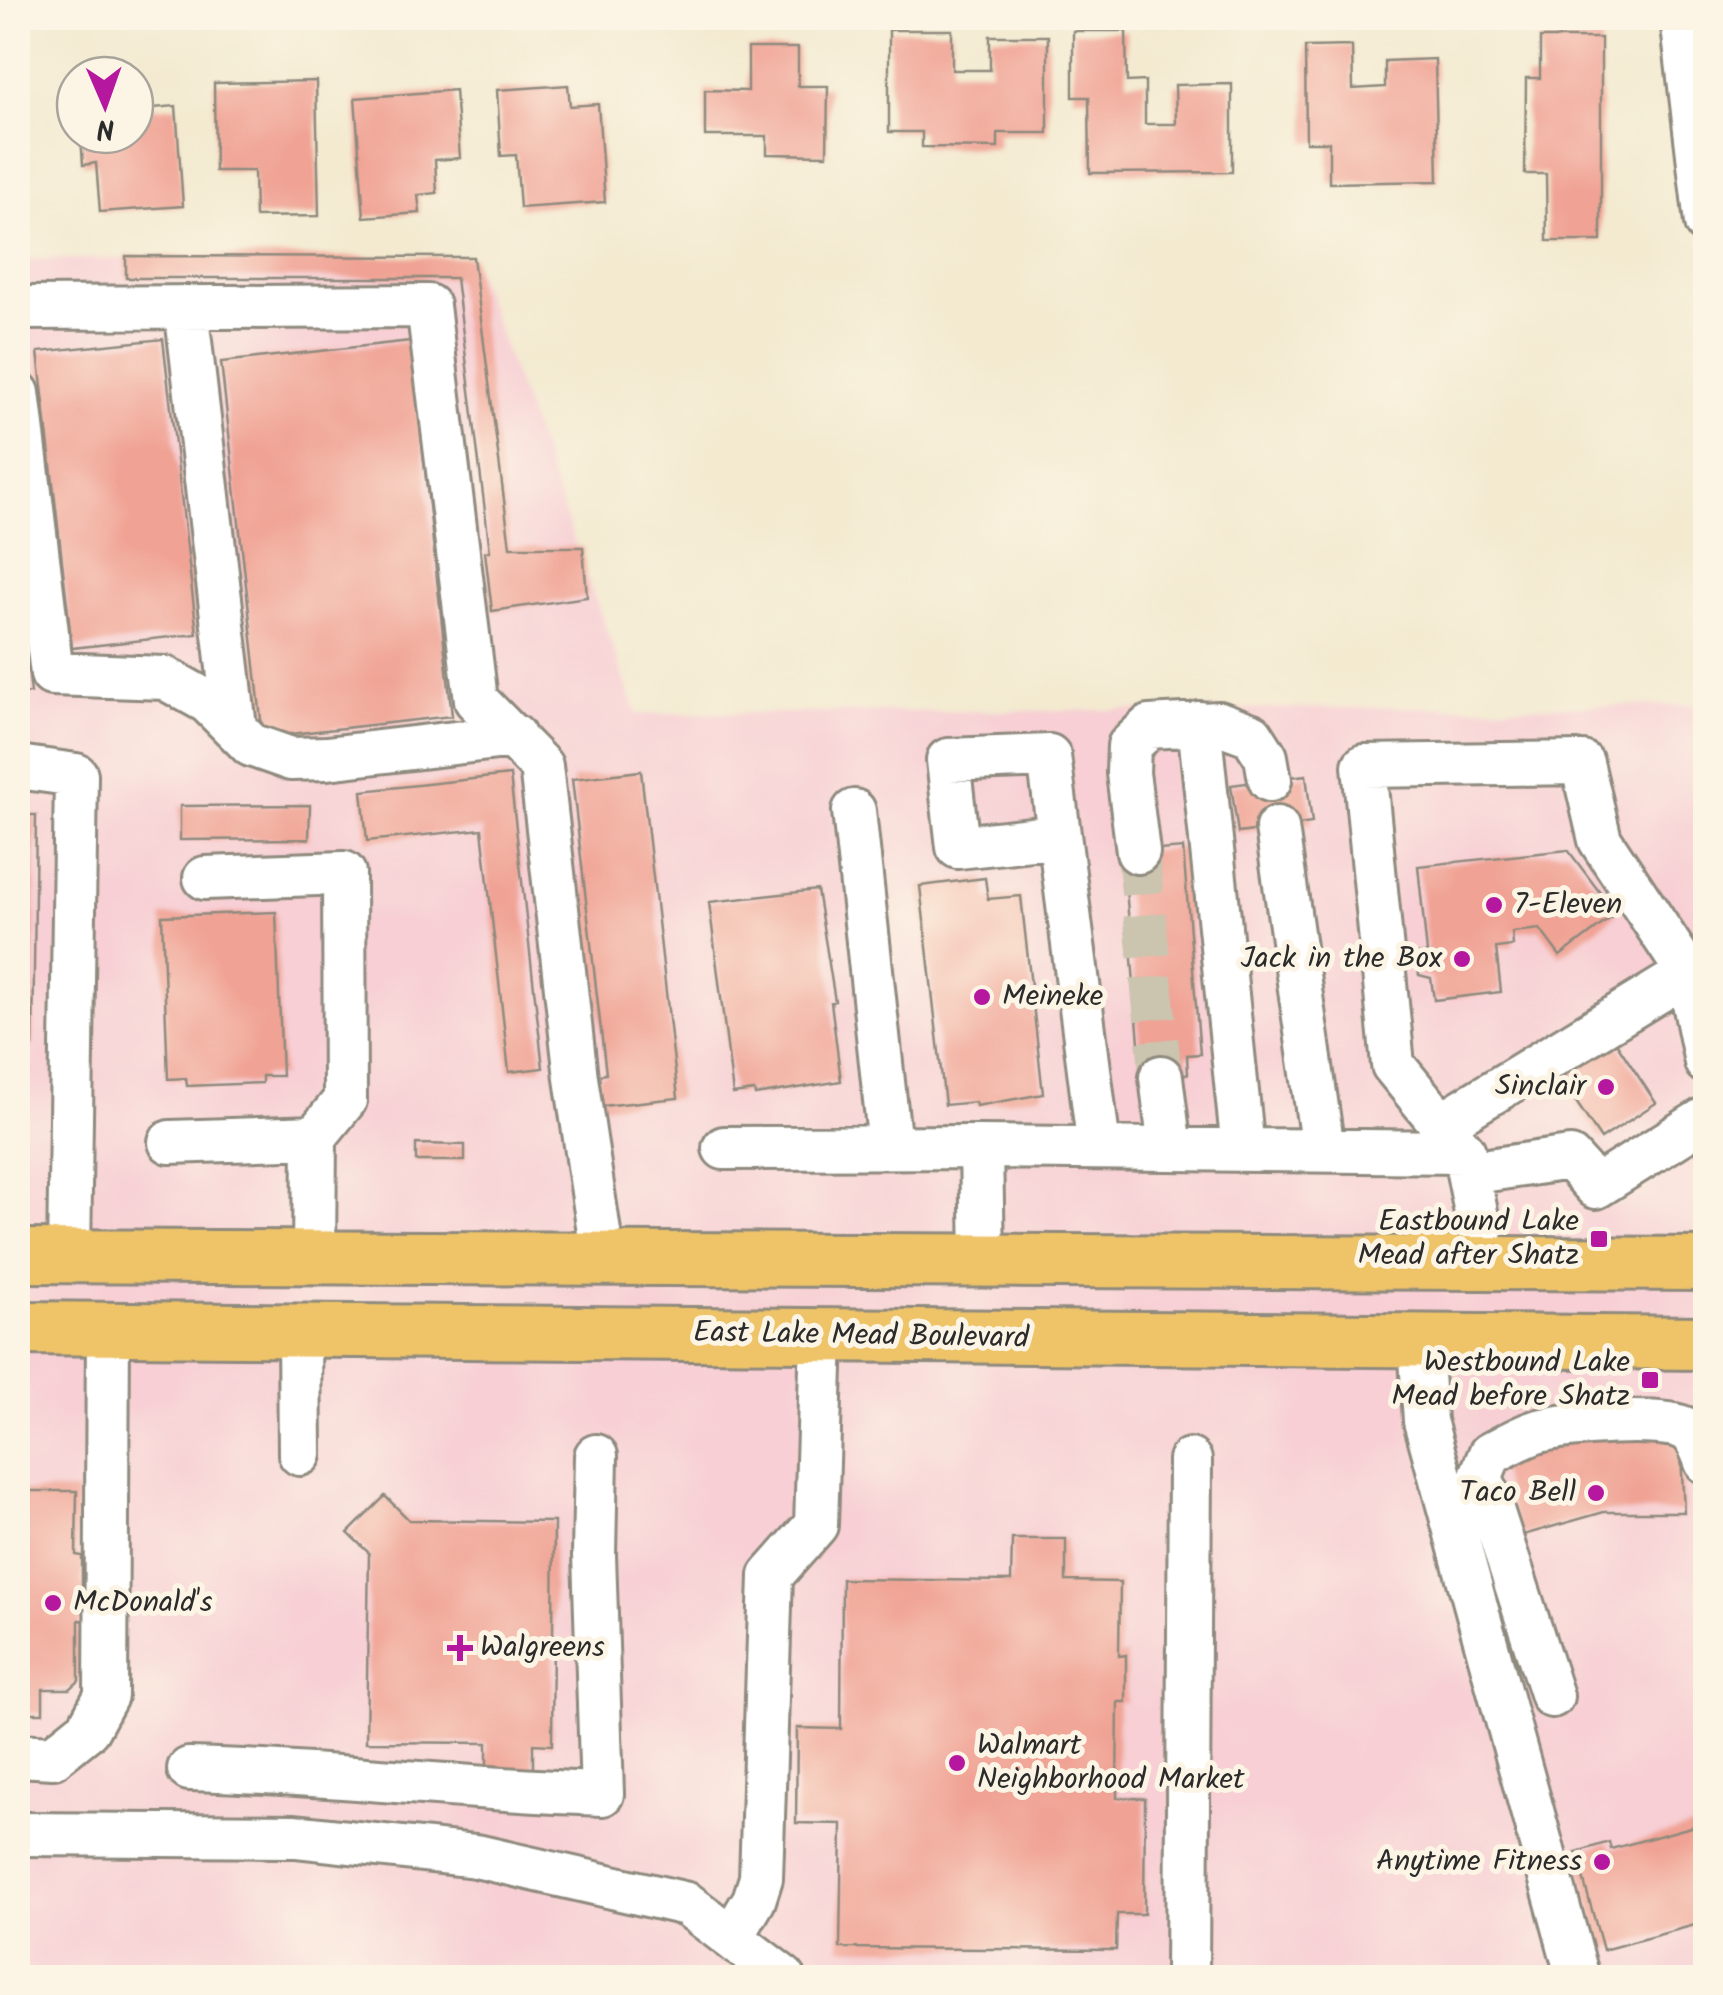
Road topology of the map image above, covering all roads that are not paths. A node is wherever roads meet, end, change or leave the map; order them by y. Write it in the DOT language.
graph roads {
  1 [pos="1682,18"];
  2 [pos="1706,223"];
  3 [pos="186,307"];
  4 [pos="18,308"];
  5 [pos="18,392"];
  6 [pos="1200,724"];
  7 [pos="235,728"];
  8 [pos="514,736"];
  9 [pos="18,767"];
  10 [pos="1270,780"];
  11 [pos="854,812"];
  12 [pos="1277,828"];
  13 [pos="1059,836"];
  14 [pos="1138,852"];
  15 [pos="205,878"];
  16 [pos="1696,995"];
  17 [pos="1706,1062"];
  18 [pos="1161,1077"];
  19 [pos="1706,1118"];
  20 [pos="315,1136"];
  21 [pos="170,1142"];
  22 [pos="890,1147"];
  23 [pos="724,1148"];
  24 [pos="982,1148"];
  25 [pos="1099,1148"];
  26 [pos="1170,1148"];
  27 [pos="1458,1149"];
  28 [pos="1243,1150"];
  29 [pos="1323,1150"];
  30 [pos="18,1256"];
  31 [pos="69,1256"];
  32 [pos="314,1257"];
  33 [pos="603,1259"];
  34 [pos="983,1261"];
  35 [pos="1486,1263"];
  36 [pos="1706,1264"];
  37 [pos="18,1328"];
  38 [pos="108,1329"];
  39 [pos="299,1331"];
  40 [pos="822,1335"];
  41 [pos="1420,1340"];
  42 [pos="1706,1342"];
  43 [pos="300,1454"];
  44 [pos="596,1456"];
  45 [pos="1190,1460"];
  46 [pos="1706,1462"];
  47 [pos="1552,1696"];
  48 [pos="18,1754"];
  49 [pos="189,1769"];
  50 [pos="18,1834"];
  51 [pos="732,1938"];
  52 [pos="784,1978"];
  53 [pos="1187,1978"];
  54 [pos="1578,1978"];
  1 -- 2 [label="street"];
  3 -- 4 [label="street"];
  3 -- 7 [label="street"];
  3 -- 8 [label="street"];
  5 -- 7 [label="street"];
  6 -- 10 [label="street"];
  6 -- 14 [label="street"];
  6 -- 28 [label="street"];
  7 -- 8 [label="street"];
  8 -- 33 [label="street"];
  9 -- 31 [label="street"];
  11 -- 22 [label="street"];
  12 -- 29 [label="street"];
  13 -- 25 [label="street"];
  15 -- 20 [label="street"];
  16 -- 17 [label="street"];
  16 -- 27 [label="street"];
  16 -- 27 [label="street"];
  18 -- 26 [label="street"];
  19 -- 27 [label="street"];
  20 -- 21 [label="street"];
  20 -- 32 [label="street"];
  22 -- 23 [label="street"];
  22 -- 24 [label="street"];
  24 -- 25 [label="street"];
  24 -- 34 [label="street"];
  25 -- 26 [label="street"];
  26 -- 28 [label="street"];
  27 -- 29 [label="street"];
  27 -- 35 [label="street"];
  28 -- 29 [label="street"];
  30 -- 31 [label="main road"];
  31 -- 32 [label="main road"];
  32 -- 33 [label="main road"];
  33 -- 34 [label="main road"];
  33 -- 39 [label="main road"];
  34 -- 35 [label="main road"];
  34 -- 40 [label="main road"];
  35 -- 36 [label="main road"];
  37 -- 38 [label="main road, East Lake Mead Boulevard"];
  38 -- 39 [label="main road, East Lake Mead Boulevard"];
  38 -- 48 [label="street"];
  39 -- 40 [label="main road, East Lake Mead Boulevard"];
  39 -- 43 [label="street"];
  40 -- 41 [label="main road, East Lake Mead Boulevard"];
  40 -- 51 [label="street"];
  41 -- 42 [label="main road, East Lake Mead Boulevard"];
  41 -- 54 [label="street"];
  44 -- 49 [label="street"];
  45 -- 53 [label="street"];
  46 -- 47 [label="street"];
  50 -- 51 [label="street"];
  51 -- 52 [label="street"];
}
